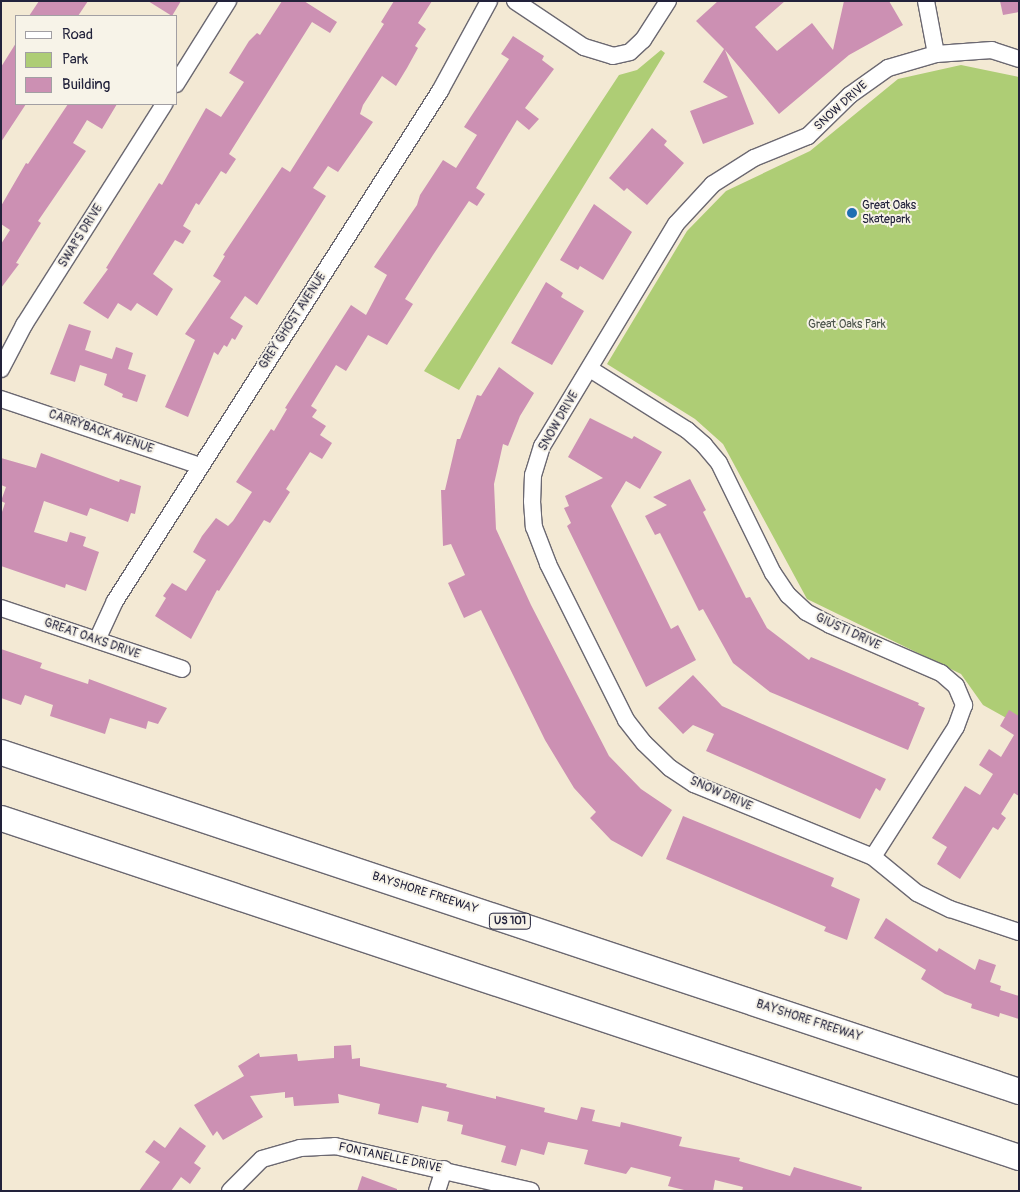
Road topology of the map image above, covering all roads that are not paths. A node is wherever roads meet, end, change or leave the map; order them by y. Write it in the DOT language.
graph roads {
  1 [pos="228,1"];
  2 [pos="489,1"];
  3 [pos="516,1"];
  4 [pos="668,1"];
  5 [pos="926,1"];
  6 [pos="936,54"];
  7 [pos="1019,59"];
  8 [pos="178,81"];
  9 [pos="163,105"];
  10 [pos="1,369"];
  11 [pos="590,369"];
  12 [pos="1,399"];
  13 [pos="200,466"];
  14 [pos="1,608"];
  15 [pos="98,640"];
  16 [pos="182,669"];
  17 [pos="1,752"];
  18 [pos="1,818"];
  19 [pos="873,857"];
  20 [pos="1019,932"];
  21 [pos="1019,1091"];
  22 [pos="1019,1157"];
  23 [pos="444,1169"];
  24 [pos="230,1191"];
  25 [pos="437,1191"];
  26 [pos="531,1191"];
  1 -- 8 [label="street"];
  2 -- 13 [label="street, GREY GHOST AVENUE"];
  3 -- 4 [label="street"];
  5 -- 6 [label="street"];
  6 -- 7 [label="street, SNOW DRIVE"];
  6 -- 11 [label="street, SNOW DRIVE"];
  9 -- 10 [label="street, SWAPS DRIVE"];
  11 -- 19 [label="street, SNOW DRIVE"];
  11 -- 19 [label="street, GIUSTI DRIVE"];
  12 -- 13 [label="street, CARRYBACK AVENUE"];
  13 -- 15 [label="street, GREY GHOST AVENUE"];
  14 -- 15 [label="street, GREAT OAKS DRIVE"];
  15 -- 16 [label="street, GREAT OAKS DRIVE"];
  17 -- 21 [label="highway, BAYSHORE FREEWAY / US 101"];
  18 -- 22 [label="highway"];
  19 -- 20 [label="street, SNOW DRIVE"];
  23 -- 24 [label="street, FONTANELLE DRIVE"];
  23 -- 25 [label="street"];
  23 -- 26 [label="street, FONTANELLE DRIVE"];
}
